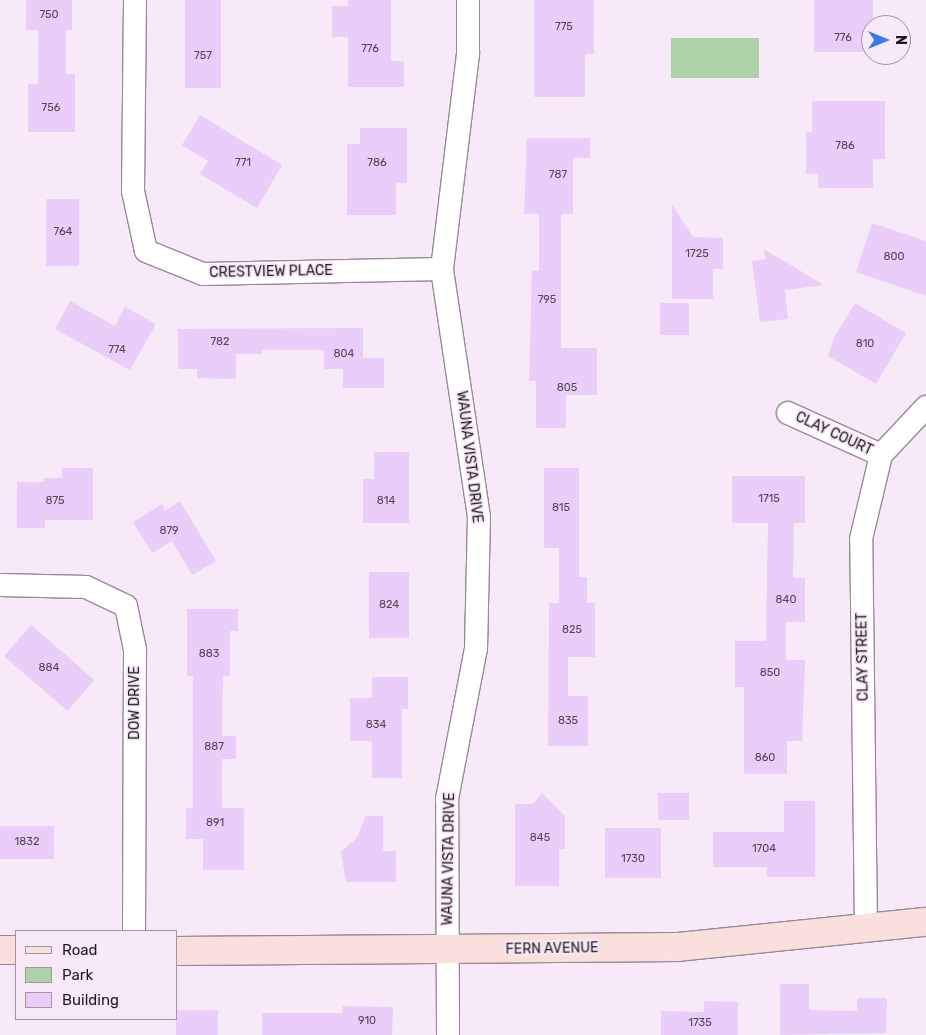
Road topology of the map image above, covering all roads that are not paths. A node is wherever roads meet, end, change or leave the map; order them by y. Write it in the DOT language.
graph roads {
  1 [pos="135,0"];
  2 [pos="468,0"];
  3 [pos="442,268"];
  4 [pos="926,407"];
  5 [pos="788,413"];
  6 [pos="880,455"];
  7 [pos="0,585"];
  8 [pos="926,922"];
  9 [pos="866,928"];
  10 [pos="134,930"];
  11 [pos="0,950"];
  12 [pos="15,950"];
  13 [pos="178,951"];
  14 [pos="447,951"];
  15 [pos="448,1035"];
  1 -- 3 [label="street, CRESTVIEW PLACE"];
  2 -- 3 [label="street, WAUNA VISTA DRIVE"];
  3 -- 14 [label="street, WAUNA VISTA DRIVE"];
  4 -- 6 [label="street"];
  5 -- 6 [label="street, CLAY COURT"];
  6 -- 9 [label="street, CLAY STREET"];
  7 -- 10 [label="street, DOW DRIVE"];
  8 -- 9 [label="main road, FERN AVENUE"];
  9 -- 14 [label="main road, FERN AVENUE"];
  11 -- 12 [label="main road"];
  13 -- 14 [label="main road, FERN AVENUE"];
  14 -- 15 [label="street, WAUNA VISTA DRIVE"];
}
